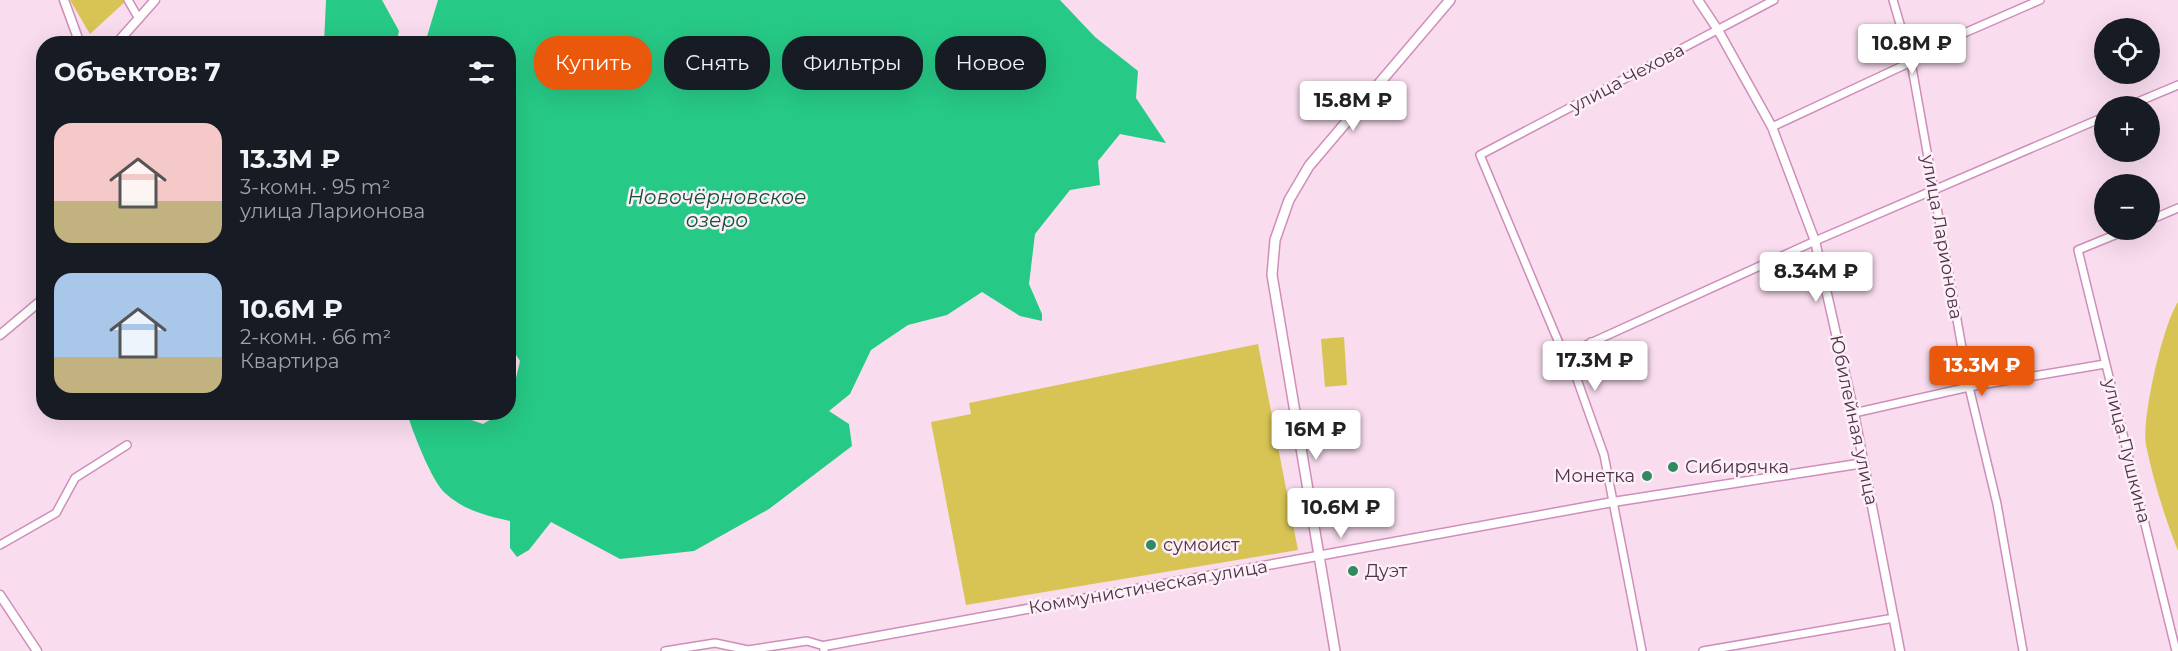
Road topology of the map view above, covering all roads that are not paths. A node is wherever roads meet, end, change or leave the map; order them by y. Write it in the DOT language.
graph roads {
  1 [pos="64,0"];
  2 [pos="128,0"];
  3 [pos="155,0"];
  4 [pos="1450,0"];
  5 [pos="1698,0"];
  6 [pos="1774,0"];
  7 [pos="1893,0"];
  8 [pos="2040,0"];
  9 [pos="139,19"];
  10 [pos="1718,30"];
  11 [pos="77,36"];
  12 [pos="123,36"];
  13 [pos="1911,62"];
  14 [pos="2178,85"];
  15 [pos="2152,96"];
  16 [pos="2094,121"];
  17 [pos="1772,127"];
  18 [pos="1934,192"];
  19 [pos="2178,208"];
  20 [pos="2160,216"];
  21 [pos="2102,240"];
  22 [pos="1815,241"];
  23 [pos="36,304"];
  24 [pos="0,335"];
  25 [pos="1593,340"];
  26 [pos="1564,355"];
  27 [pos="2105,364"];
  28 [pos="1573,368"];
  29 [pos="1969,387"];
  30 [pos="1854,413"];
  31 [pos="127,445"];
  32 [pos="1864,463"];
  33 [pos="1613,502"];
  34 [pos="0,545"];
  35 [pos="1319,557"];
  36 [pos="0,595"];
  37 [pos="1894,618"];
  38 [pos="824,648"];
  39 [pos="37,651"];
  40 [pos="665,651"];
  41 [pos="1335,651"];
  42 [pos="1642,651"];
  43 [pos="1703,651"];
  44 [pos="1900,651"];
  45 [pos="2023,651"];
  46 [pos="2176,651"];
  1 -- 11 [label="street"];
  2 -- 9 [label="street"];
  3 -- 9 [label="street"];
  4 -- 35 [label="main road"];
  5 -- 10 [label="street, Юбилейная улица"];
  6 -- 10 [label="street, улица Чехова"];
  7 -- 13 [label="street, улица Ларионова"];
  8 -- 13 [label="street"];
  9 -- 12 [label="street"];
  10 -- 17 [label="street, Юбилейная улица"];
  10 -- 26 [label="street, улица Чехова"];
  13 -- 17 [label="street"];
  13 -- 18 [label="street, улица Ларионова"];
  14 -- 15 [label="street"];
  16 -- 18 [label="street"];
  17 -- 22 [label="street, Юбилейная улица"];
  18 -- 22 [label="street"];
  18 -- 29 [label="street, улица Ларионова"];
  19 -- 20 [label="street"];
  21 -- 27 [label="street, улица Пушкина"];
  22 -- 25 [label="street"];
  22 -- 30 [label="street, Юбилейная улица"];
  23 -- 24 [label="street"];
  25 -- 26 [label="street"];
  25 -- 28 [label="street"];
  26 -- 28 [label="street"];
  27 -- 29 [label="street"];
  27 -- 46 [label="street, улица Пушкина"];
  28 -- 33 [label="street"];
  29 -- 30 [label="street"];
  29 -- 45 [label="street, улица Ларионова"];
  30 -- 32 [label="street, Юбилейная улица"];
  31 -- 34 [label="street"];
  32 -- 33 [label="street, Коммунистическая улица"];
  32 -- 37 [label="street, Юбилейная улица"];
  33 -- 35 [label="street, Коммунистическая улица"];
  33 -- 42 [label="street"];
  35 -- 38 [label="street, Коммунистическая улица"];
  35 -- 41 [label="main road"];
  36 -- 39 [label="street"];
  37 -- 43 [label="street"];
  37 -- 44 [label="street, Юбилейная улица"];
  38 -- 40 [label="street"];
}
